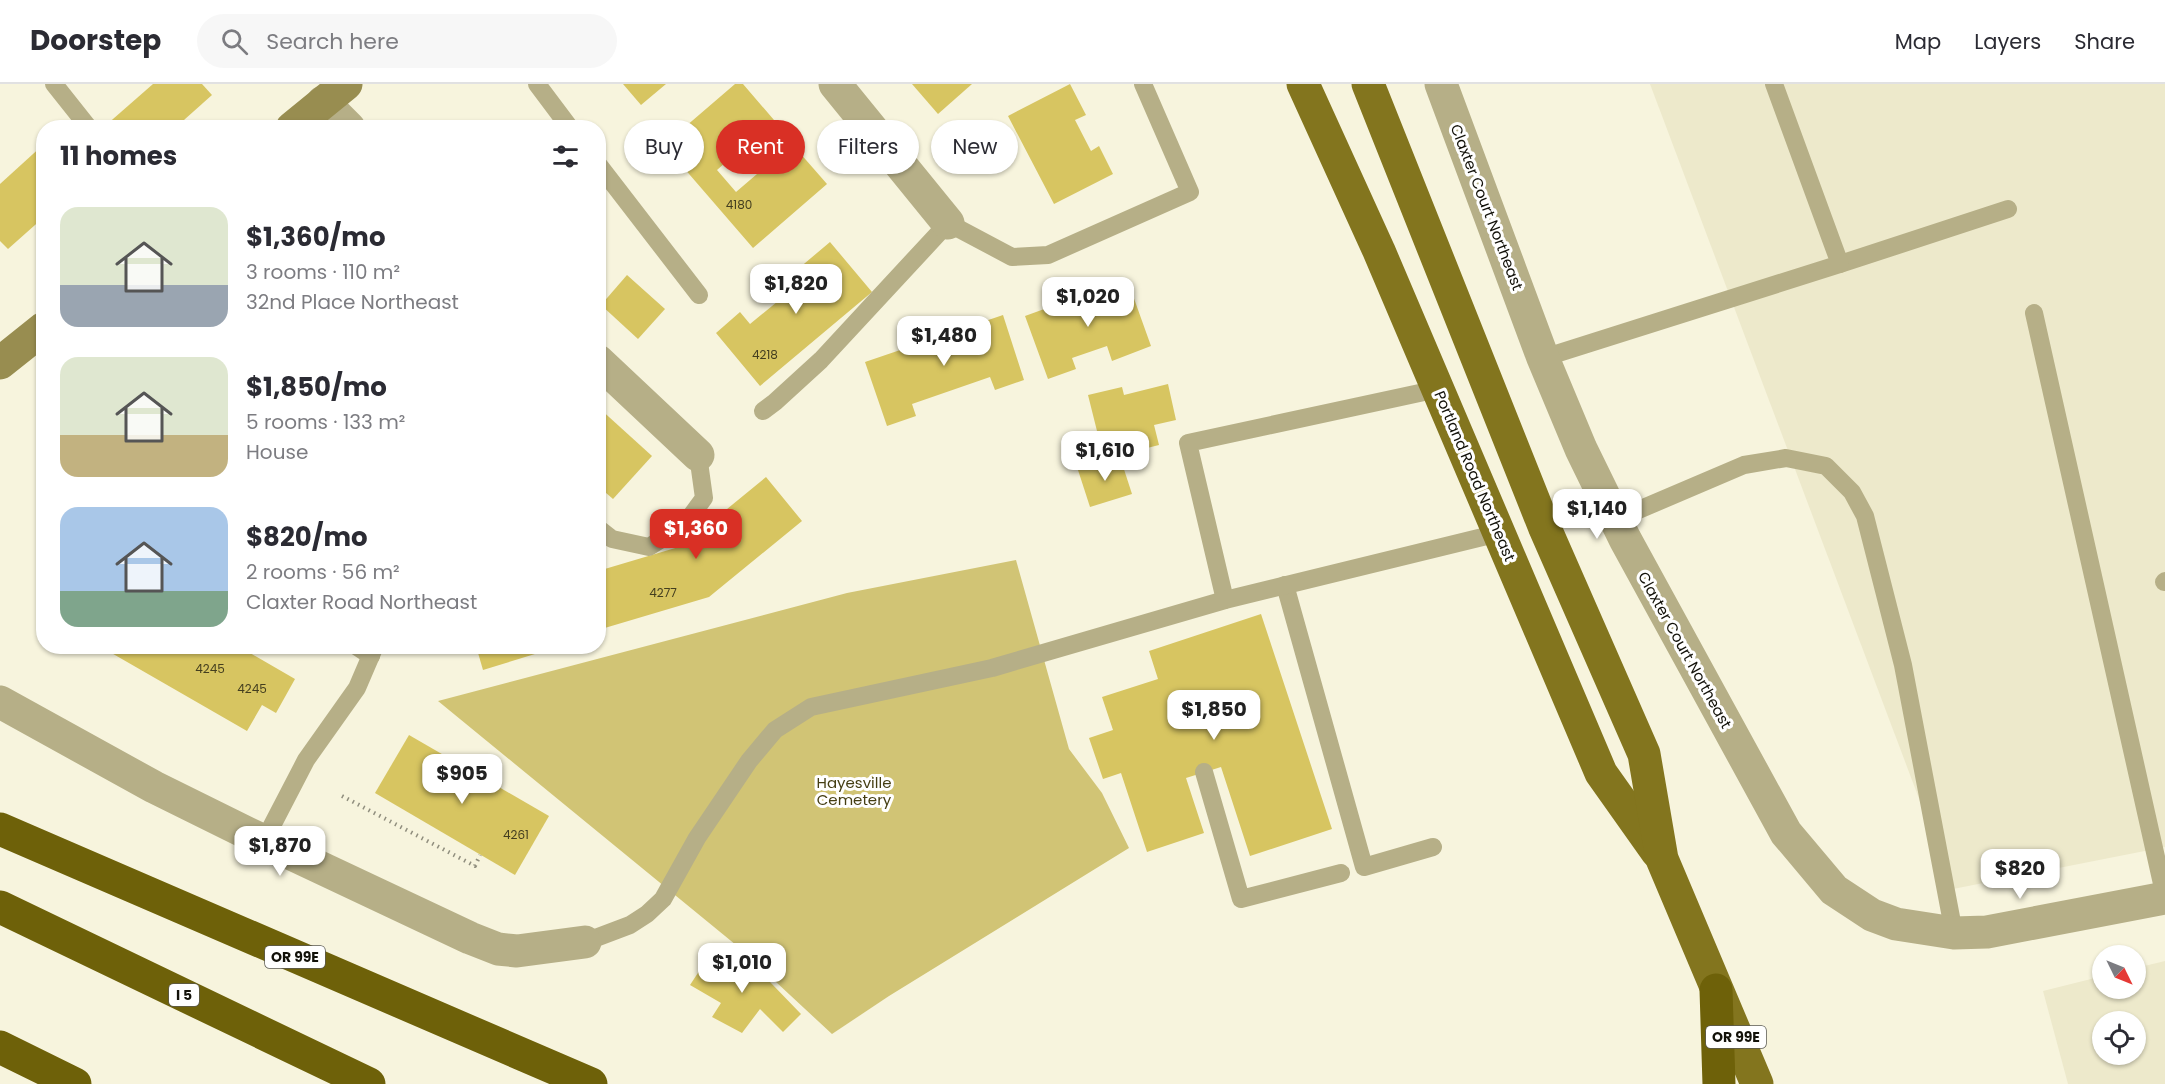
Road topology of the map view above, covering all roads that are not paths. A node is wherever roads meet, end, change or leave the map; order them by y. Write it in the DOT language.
graph roads {
  1 [pos="54,84"];
  2 [pos="537,84"];
  3 [pos="835,84"];
  4 [pos="1143,84"];
  5 [pos="1303,84"];
  6 [pos="1368,84"];
  7 [pos="1441,84"];
  8 [pos="1774,84"];
  9 [pos="334,93"];
  10 [pos="83,120"];
  11 [pos="302,120"];
  12 [pos="346,120"];
  13 [pos="564,120"];
  14 [pos="606,174"];
  15 [pos="2008,209"];
  16 [pos="948,223"];
  17 [pos="1840,264"];
  18 [pos="699,295"];
  19 [pos="2034,313"];
  20 [pos="36,334"];
  21 [pos="1543,358"];
  22 [pos="0,363"];
  23 [pos="606,369"];
  24 [pos="1438,388"];
  25 [pos="763,411"];
  26 [pos="698,455"];
  27 [pos="1616,520"];
  28 [pos="1499,533"];
  29 [pos="606,534"];
  30 [pos="1285,585"];
  31 [pos="1225,600"];
  32 [pos="366,654"];
  33 [pos="0,702"];
  34 [pos="1204,772"];
  35 [pos="0,829"];
  36 [pos="264,841"];
  37 [pos="1433,847"];
  38 [pos="1662,859"];
  39 [pos="1341,873"];
  40 [pos="2165,898"];
  41 [pos="0,907"];
  42 [pos="1954,933"];
  43 [pos="585,942"];
  44 [pos="1716,990"];
  45 [pos="0,1047"];
  46 [pos="75,1084"];
  47 [pos="369,1084"];
  48 [pos="591,1084"];
  49 [pos="1719,1084"];
  50 [pos="1757,1084"];
  1 -- 10 [label="lane"];
  2 -- 13 [label="lane"];
  3 -- 16 [label="street"];
  4 -- 16 [label="lane"];
  5 -- 24 [label="main road, Portland Road Northeast"];
  6 -- 38 [label="main road, Portland Road Northeast"];
  7 -- 21 [label="street, Claxter Court Northeast"];
  8 -- 17 [label="lane"];
  9 -- 11 [label="main road"];
  9 -- 12 [label="street"];
  14 -- 18 [label="lane"];
  15 -- 17 [label="lane"];
  16 -- 25 [label="lane"];
  17 -- 21 [label="lane"];
  19 -- 40 [label="lane"];
  20 -- 22 [label="main road"];
  21 -- 27 [label="street, Claxter Court Northeast"];
  23 -- 26 [label="street"];
  24 -- 28 [label="main road, Portland Road Northeast"];
  24 -- 31 [label="lane"];
  26 -- 29 [label="lane"];
  27 -- 42 [label="street, Claxter Court Northeast"];
  27 -- 42 [label="lane"];
  28 -- 30 [label="lane"];
  28 -- 38 [label="main road, Portland Road Northeast"];
  30 -- 31 [label="lane"];
  30 -- 37 [label="lane"];
  31 -- 43 [label="lane"];
  32 -- 36 [label="lane"];
  33 -- 36 [label="street"];
  34 -- 39 [label="lane"];
  35 -- 48 [label="highway, OR 99E"];
  36 -- 43 [label="street"];
  38 -- 44 [label="main road, Portland Road Northeast"];
  40 -- 42 [label="street, Claxter Court Northeast"];
  41 -- 47 [label="highway, I 5"];
  44 -- 49 [label="highway, OR 99E"];
  44 -- 50 [label="main road, Portland Road Northeast / OR 99E"];
  45 -- 46 [label="highway"];
}
